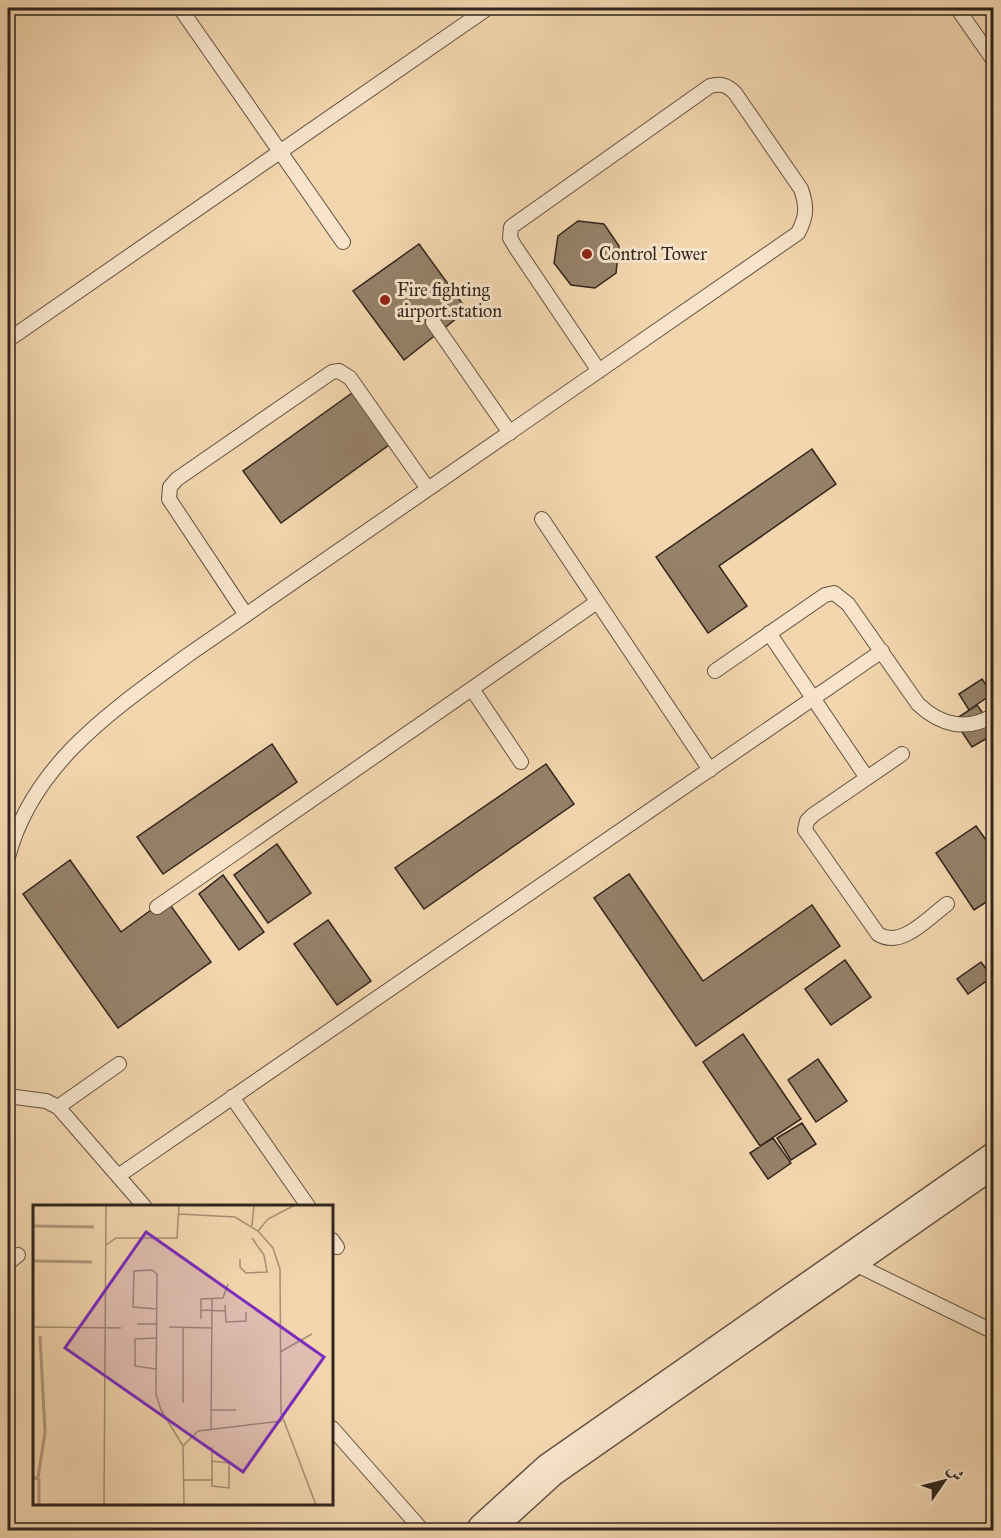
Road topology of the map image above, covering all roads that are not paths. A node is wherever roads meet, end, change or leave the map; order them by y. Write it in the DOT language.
graph roads {
  1 [pos="180,8"];
  2 [pos="488,8"];
  3 [pos="957,8"];
  4 [pos="993,61"];
  5 [pos="279,152"];
  6 [pos="343,242"];
  7 [pos="433,322"];
  8 [pos="8,340"];
  9 [pos="599,370"];
  10 [pos="510,433"];
  11 [pos="428,489"];
  12 [pos="542,519"];
  13 [pos="597,602"];
  14 [pos="246,615"];
  15 [pos="769,633"];
  16 [pos="882,651"];
  17 [pos="715,671"];
  18 [pos="472,689"];
  19 [pos="813,698"];
  20 [pos="993,715"];
  21 [pos="902,753"];
  22 [pos="521,762"];
  23 [pos="710,770"];
  24 [pos="867,778"];
  25 [pos="8,857"];
  26 [pos="947,904"];
  27 [pos="157,908"];
  28 [pos="119,1064"];
  29 [pos="8,1096"];
  30 [pos="232,1097"];
  31 [pos="58,1107"];
  32 [pos="993,1160"];
  33 [pos="118,1176"];
  34 [pos="143,1205"];
  35 [pos="307,1205"];
  36 [pos="849,1261"];
  37 [pos="993,1332"];
  38 [pos="333,1429"];
  39 [pos="422,1530"];
  40 [pos="484,1530"];
  1 -- 5 [label="lane"];
  2 -- 5 [label="lane"];
  3 -- 4 [label="lane"];
  5 -- 6 [label="lane"];
  5 -- 8 [label="lane"];
  7 -- 10 [label="lane"];
  9 -- 9 [label="lane"];
  9 -- 10 [label="lane"];
  10 -- 11 [label="lane"];
  11 -- 14 [label="lane"];
  11 -- 14 [label="lane"];
  12 -- 13 [label="lane"];
  13 -- 18 [label="lane"];
  13 -- 23 [label="lane"];
  14 -- 25 [label="lane"];
  15 -- 16 [label="lane"];
  15 -- 17 [label="lane"];
  15 -- 19 [label="lane"];
  16 -- 19 [label="lane"];
  16 -- 20 [label="lane"];
  18 -- 22 [label="lane"];
  18 -- 27 [label="lane"];
  19 -- 23 [label="lane"];
  19 -- 24 [label="lane"];
  21 -- 24 [label="lane"];
  23 -- 30 [label="lane"];
  24 -- 26 [label="lane"];
  28 -- 31 [label="lane"];
  29 -- 31 [label="lane"];
  30 -- 33 [label="lane"];
  30 -- 35 [label="lane"];
  31 -- 33 [label="lane"];
  32 -- 36 [label="street"];
  33 -- 34 [label="lane"];
  36 -- 37 [label="lane"];
  36 -- 40 [label="street"];
  38 -- 39 [label="lane"];
}
